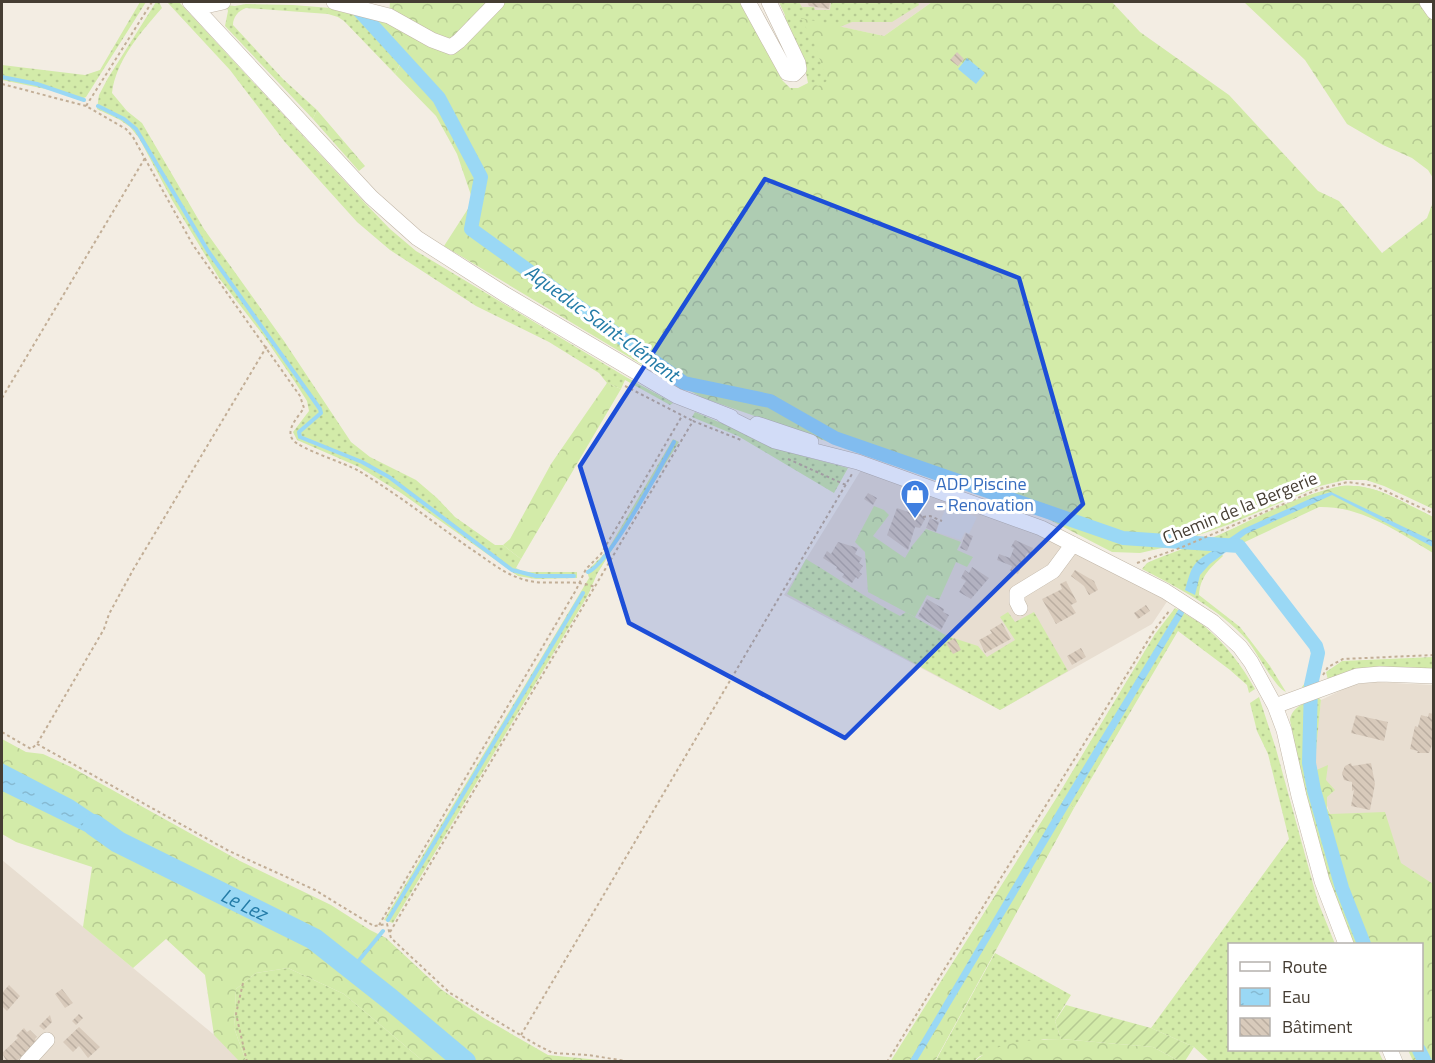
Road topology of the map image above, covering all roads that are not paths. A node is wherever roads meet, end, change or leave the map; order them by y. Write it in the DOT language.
graph roads {
  1 [pos="223,2"];
  2 [pos="334,2"];
  3 [pos="497,2"];
  4 [pos="748,2"];
  5 [pos="769,2"];
  6 [pos="1427,2"];
  7 [pos="194,6"];
  8 [pos="1434,12"];
  9 [pos="1073,544"];
  10 [pos="1020,608"];
  11 [pos="1434,676"];
  12 [pos="1275,706"];
  13 [pos="1345,943"];
  14 [pos="47,1040"];
  15 [pos="27,1062"];
  1 -- 7 [label="street"];
  2 -- 3 [label="street"];
  4 -- 5 [label="street"];
  6 -- 8 [label="street"];
  7 -- 9 [label="street"];
  9 -- 10 [label="street"];
  9 -- 12 [label="street"];
  11 -- 12 [label="street"];
  12 -- 13 [label="street"];
  14 -- 15 [label="street"];
}
